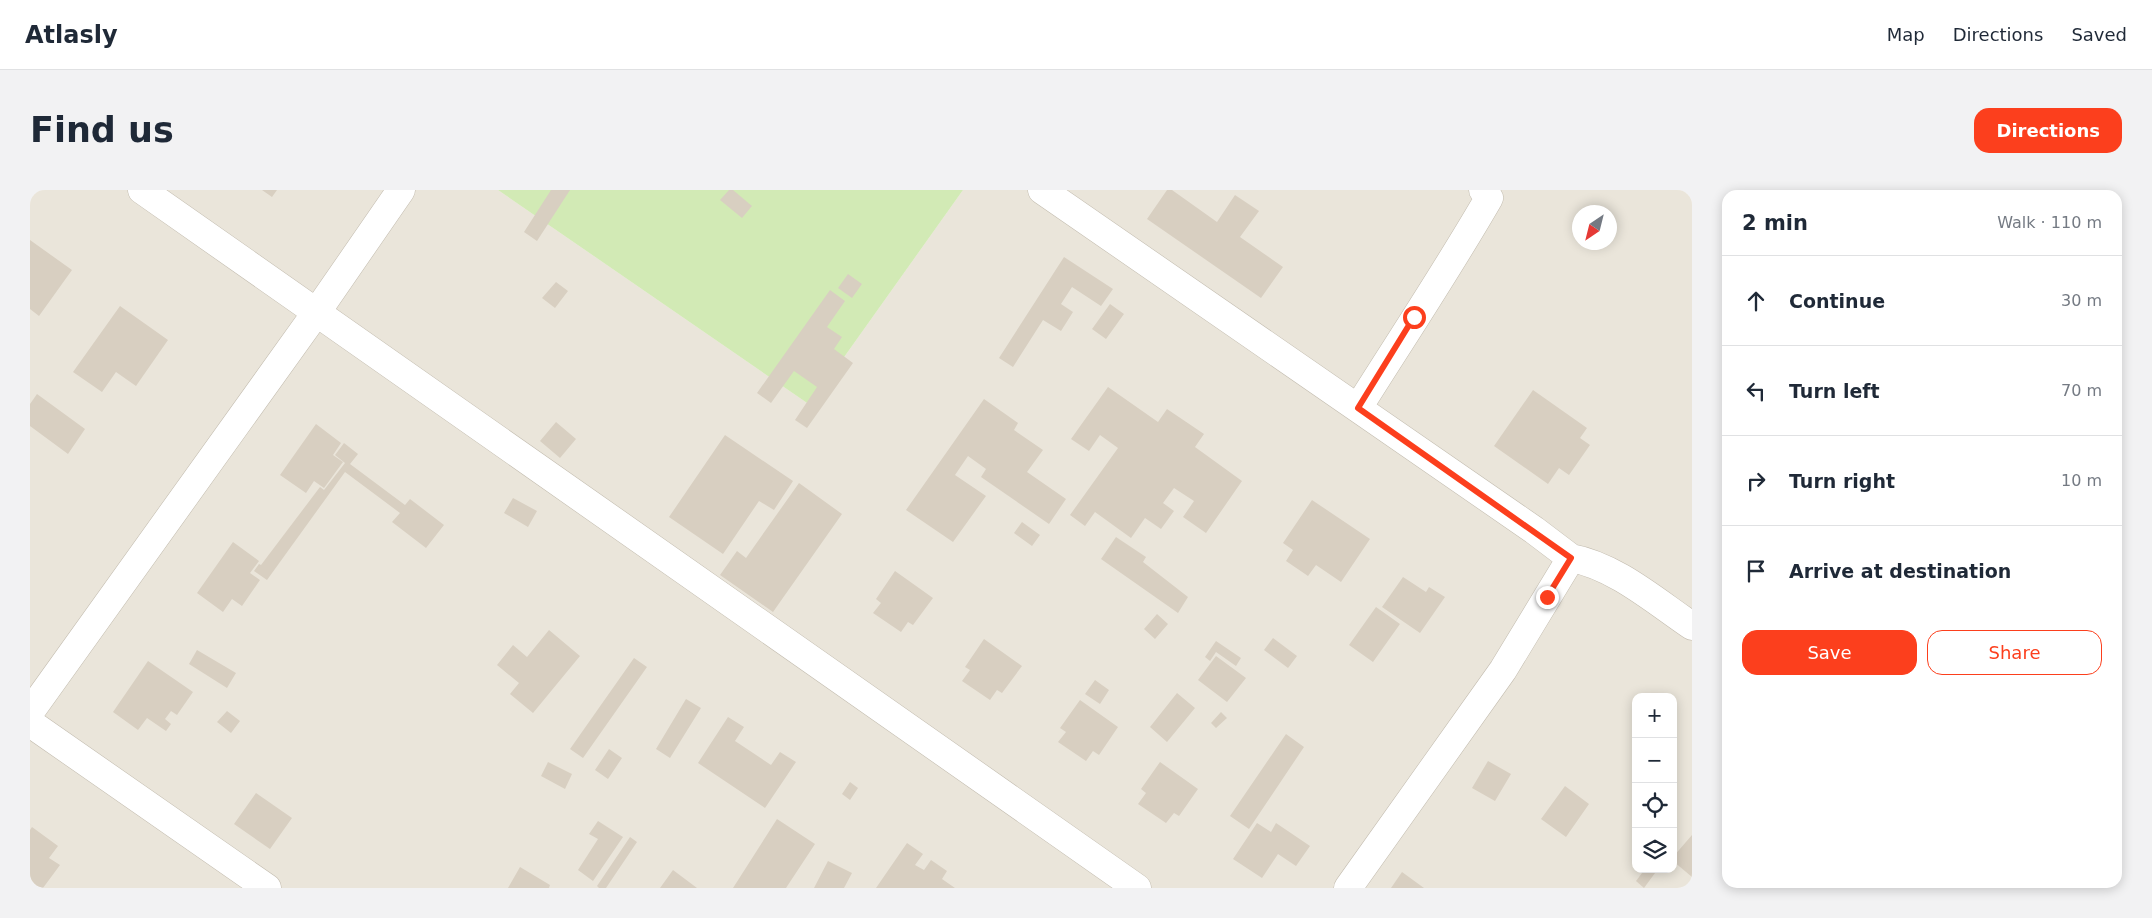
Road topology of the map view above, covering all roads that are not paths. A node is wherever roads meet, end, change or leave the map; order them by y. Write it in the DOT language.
graph roads {
  1 [pos="142,190"];
  2 [pos="401,190"];
  3 [pos="1042,190"];
  4 [pos="1483,190"];
  5 [pos="316,313"];
  6 [pos="1358,408"];
  7 [pos="1571,558"];
  8 [pos="1692,626"];
  9 [pos="30,712"];
  10 [pos="30,723"];
  11 [pos="267,888"];
  12 [pos="1137,888"];
  13 [pos="1348,888"];
  1 -- 5 [label="street"];
  2 -- 5 [label="street"];
  3 -- 6 [label="street"];
  4 -- 6 [label="street"];
  5 -- 9 [label="street"];
  5 -- 12 [label="street"];
  6 -- 7 [label="street"];
  7 -- 8 [label="street"];
  7 -- 13 [label="street"];
  10 -- 11 [label="street"];
}
